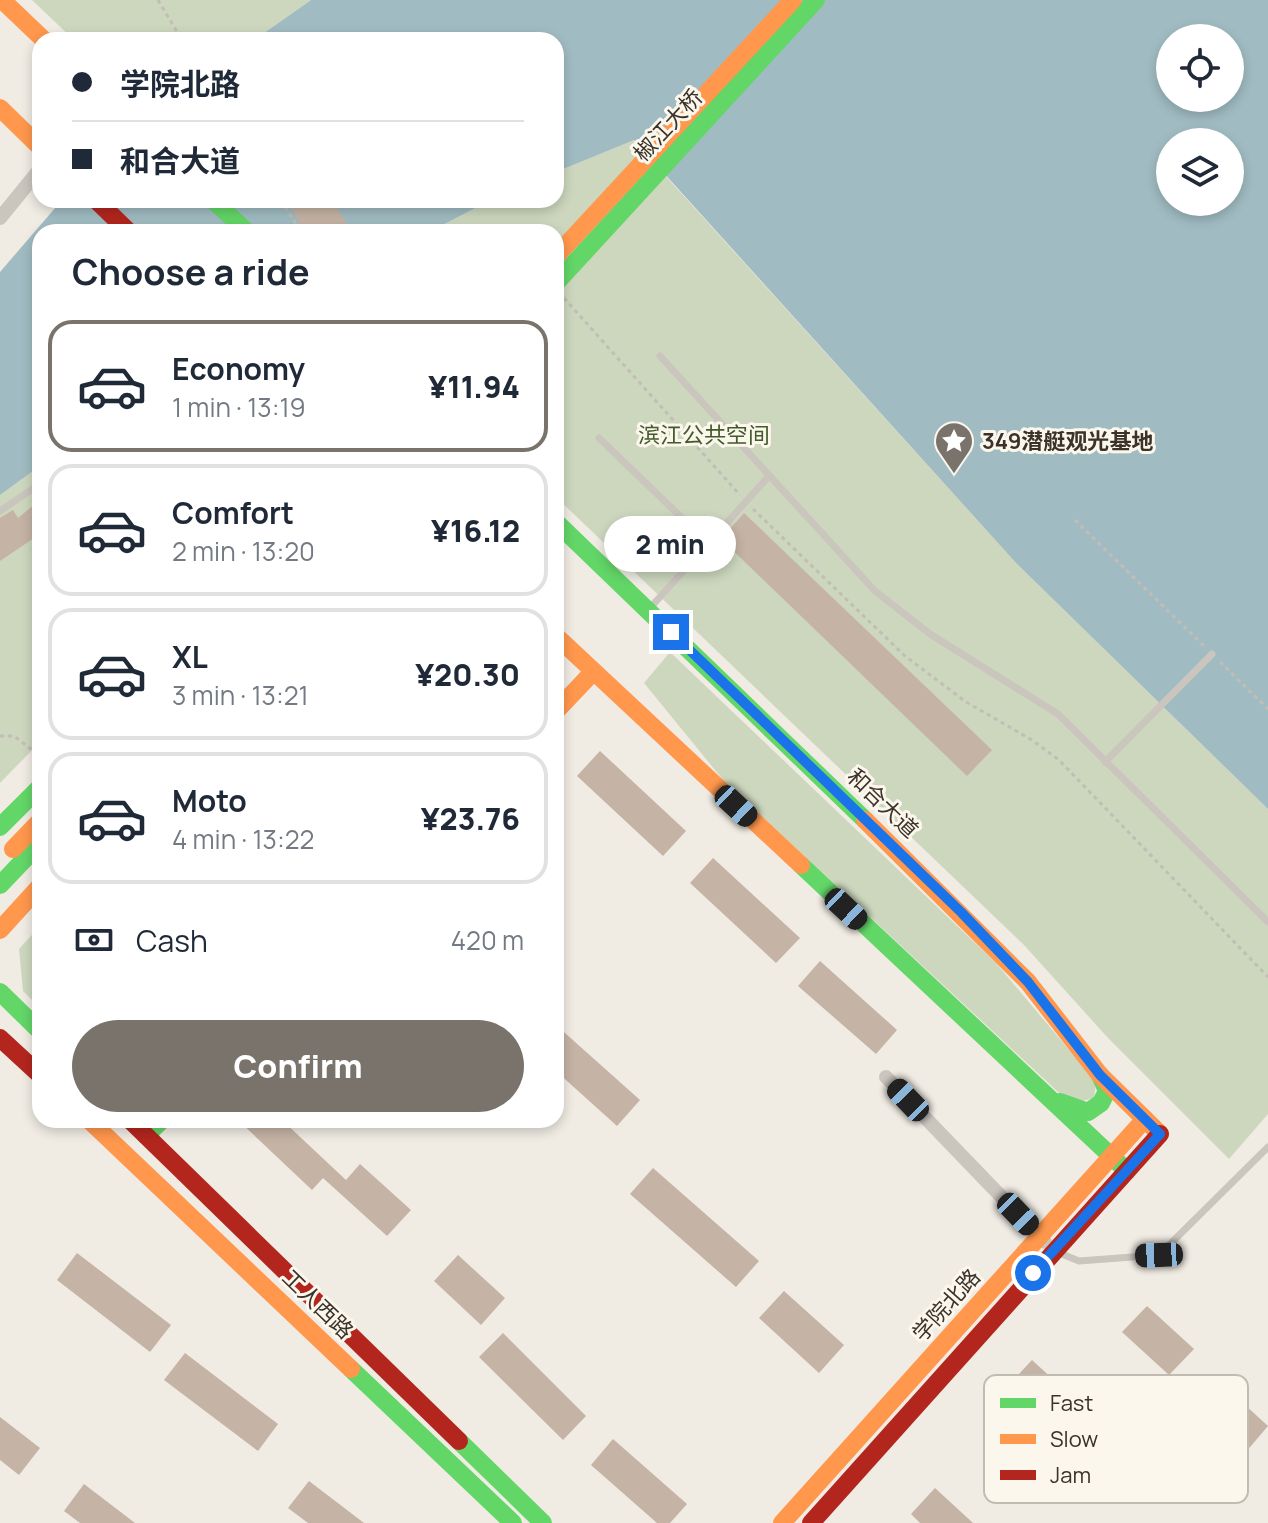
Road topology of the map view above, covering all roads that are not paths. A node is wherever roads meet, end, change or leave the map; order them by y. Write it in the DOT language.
graph roads {
  1 [pos="2,0"];
  2 [pos="793,0"];
  3 [pos="816,0"];
  4 [pos="36,32"];
  5 [pos="0,108"];
  6 [pos="32,139"];
  7 [pos="32,179"];
  8 [pos="104,208"];
  9 [pos="222,208"];
  10 [pos="0,218"];
  11 [pos="121,224"];
  12 [pos="238,224"];
  13 [pos="564,247"];
  14 [pos="564,274"];
  15 [pos="660,356"];
  16 [pos="599,438"];
  17 [pos="769,476"];
  18 [pos="32,489"];
  19 [pos="0,511"];
  20 [pos="564,530"];
  21 [pos="708,543"];
  22 [pos="648,609"];
  23 [pos="564,644"];
  24 [pos="1212,654"];
  25 [pos="593,672"];
  26 [pos="564,703"];
  27 [pos="1105,762"];
  28 [pos="32,795"];
  29 [pos="0,827"];
  30 [pos="32,830"];
  31 [pos="32,852"];
  32 [pos="0,864"];
  33 [pos="0,886"];
  34 [pos="32,889"];
  35 [pos="32,895"];
  36 [pos="1267,918"];
  37 [pos="0,930"];
  38 [pos="0,992"];
  39 [pos="32,1025"];
  40 [pos="32,1032"];
  41 [pos="0,1038"];
  42 [pos="22,1059"];
  43 [pos="32,1068"];
  44 [pos="1100,1075"];
  45 [pos="886,1077"];
  46 [pos="1048,1097"];
  47 [pos="1145,1119"];
  48 [pos="97,1128"];
  49 [pos="138,1128"];
  50 [pos="154,1128"];
  51 [pos="1160,1134"];
  52 [pos="146,1136"];
  53 [pos="1268,1147"];
  54 [pos="1112,1156"];
  55 [pos="1127,1171"];
  56 [pos="1039,1237"];
  57 [pos="1053,1250"];
  58 [pos="513,1523"];
  59 [pos="543,1523"];
  60 [pos="782,1523"];
  61 [pos="811,1523"];
  1 -- 4 [label="main road"];
  2 -- 13 [label="main road, 椒江大桥"];
  3 -- 14 [label="main road, 椒江大桥"];
  5 -- 6 [label="main road"];
  7 -- 10 [label="street"];
  8 -- 11 [label="main road"];
  9 -- 12 [label="main road"];
  15 -- 17 [label="lane"];
  16 -- 21 [label="lane"];
  17 -- 21 [label="lane"];
  17 -- 27 [label="lane"];
  18 -- 19 [label="lane"];
  20 -- 22 [label="main road, 和合大道"];
  21 -- 22 [label="lane"];
  22 -- 44 [label="main road, 和合大道"];
  23 -- 25 [label="main road"];
  24 -- 27 [label="lane"];
  25 -- 26 [label="main road"];
  25 -- 46 [label="main road"];
  27 -- 36 [label="lane"];
  28 -- 29 [label="main road"];
  30 -- 32 [label="main road"];
  31 -- 33 [label="main road"];
  33 -- 34 [label="main road"];
  35 -- 37 [label="main road"];
  38 -- 39 [label="main road"];
  40 -- 42 [label="main road"];
  41 -- 42 [label="main road"];
  42 -- 43 [label="main road"];
  44 -- 46 [label="main road"];
  44 -- 47 [label="main road, 和合大道"];
  45 -- 56 [label="street"];
  46 -- 54 [label="main road"];
  47 -- 51 [label="main road, 和合大道"];
  47 -- 54 [label="main road, 学院北路"];
  48 -- 58 [label="main road, 工人西路"];
  49 -- 52 [label="main road, 工人西路"];
  50 -- 52 [label="main road"];
  51 -- 55 [label="main road, 学院北路"];
  52 -- 59 [label="main road, 工人西路"];
  53 -- 57 [label="lane"];
  54 -- 55 [label="main road"];
  54 -- 56 [label="main road, 学院北路"];
  55 -- 57 [label="main road, 学院北路"];
  56 -- 57 [label="street"];
  56 -- 60 [label="main road, 学院北路"];
  57 -- 61 [label="main road, 学院北路"];
}
